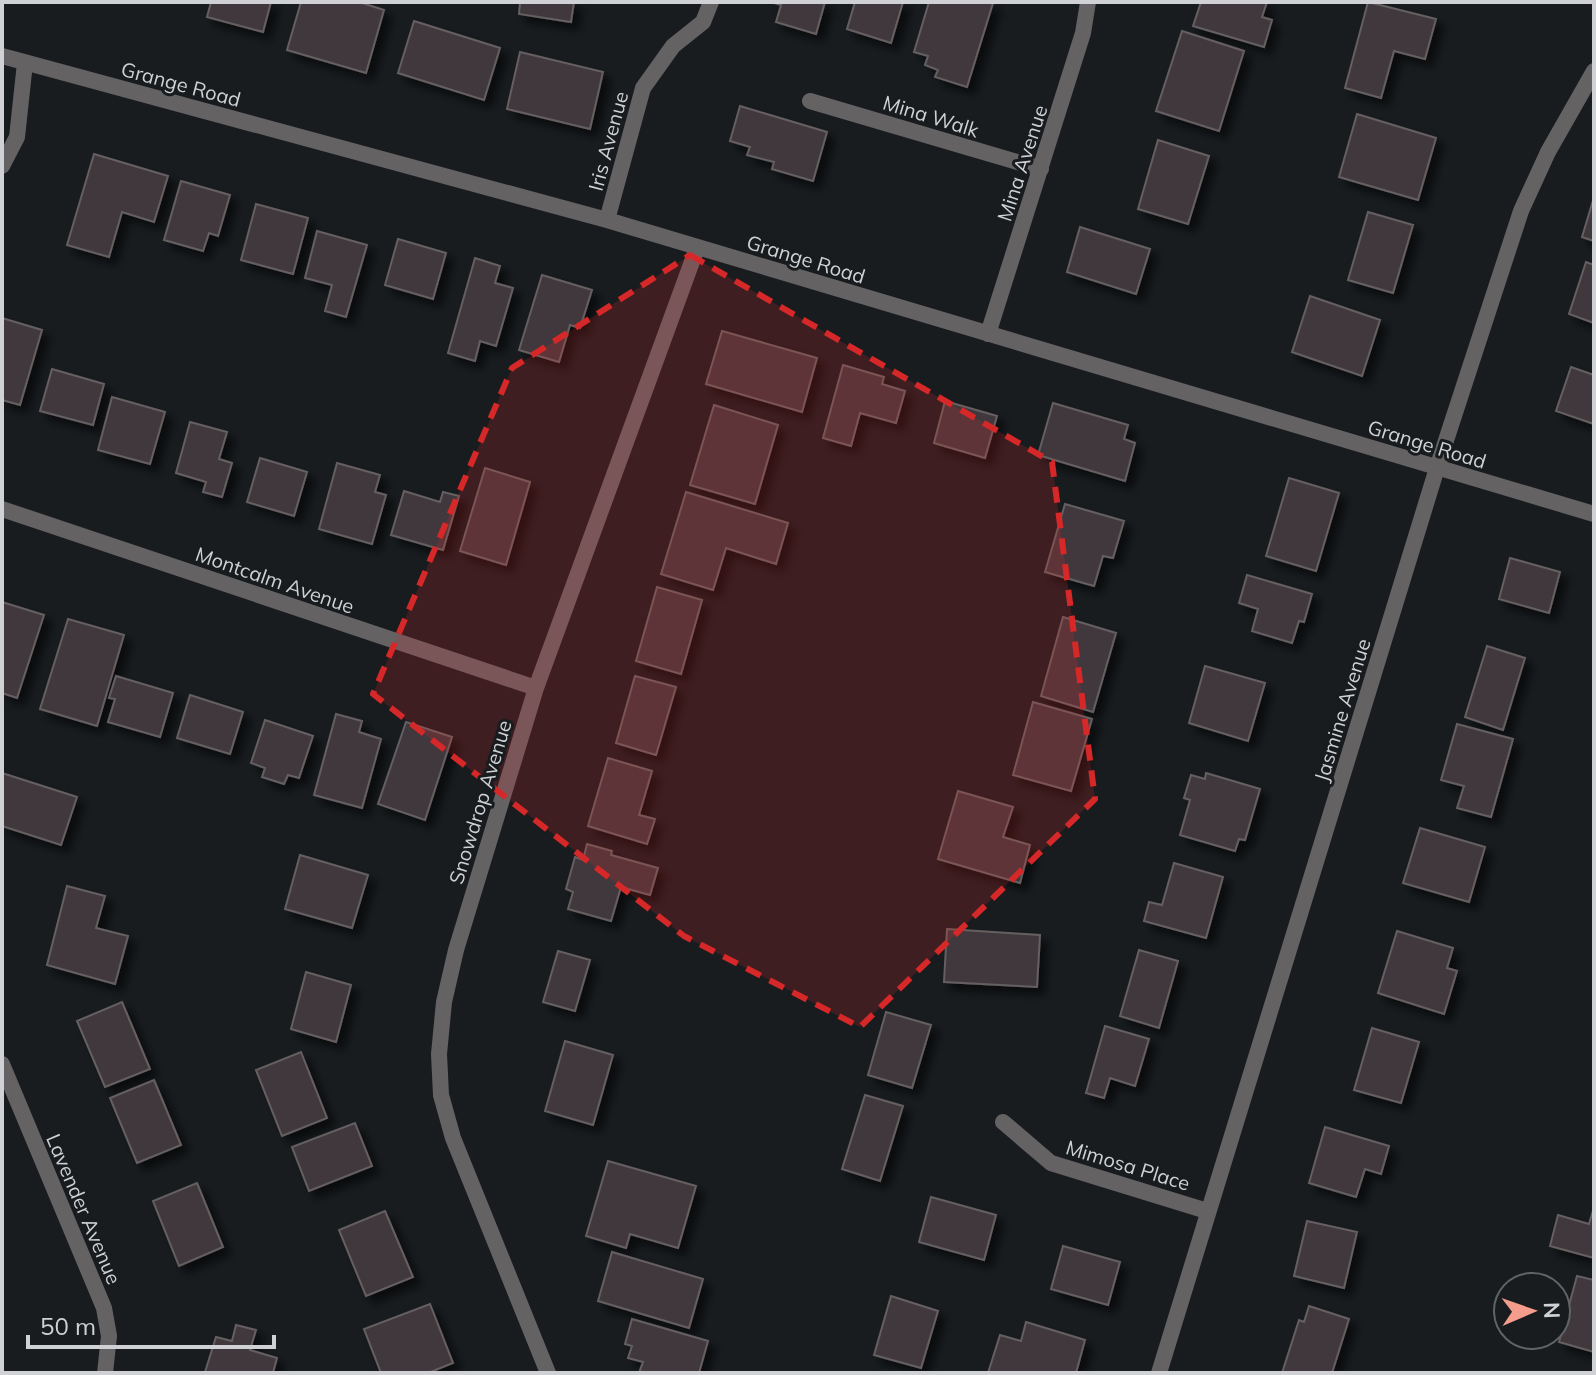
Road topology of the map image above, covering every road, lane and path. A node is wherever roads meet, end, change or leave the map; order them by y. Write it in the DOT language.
graph roads {
  1 [pos="711,2"];
  2 [pos="1088,2"];
  3 [pos="2,56"];
  4 [pos="25,63"];
  5 [pos="1594,71"];
  6 [pos="810,101"];
  7 [pos="2,166"];
  8 [pos="1041,169"];
  9 [pos="607,220"];
  10 [pos="697,248"];
  11 [pos="988,334"];
  12 [pos="1437,468"];
  13 [pos="2,509"];
  14 [pos="1594,514"];
  15 [pos="536,688"];
  16 [pos="2,1064"];
  17 [pos="1003,1122"];
  18 [pos="1207,1211"];
  19 [pos="105,1373"];
  20 [pos="548,1373"];
  21 [pos="1159,1373"];
  1 -- 9 [label="street, Iris Avenue"];
  2 -- 8 [label="street, Mina Avenue"];
  3 -- 4 [label="street, Grange Road"];
  4 -- 7 [label="street"];
  4 -- 9 [label="street, Grange Road"];
  5 -- 12 [label="street, Jasmine Avenue"];
  6 -- 8 [label="street, Mina Walk"];
  8 -- 11 [label="street, Mina Avenue"];
  9 -- 10 [label="street, Grange Road"];
  10 -- 11 [label="street, Grange Road"];
  10 -- 15 [label="street, Snowdrop Avenue"];
  11 -- 12 [label="street, Grange Road"];
  12 -- 14 [label="street, Grange Road"];
  12 -- 18 [label="street, Jasmine Avenue"];
  13 -- 15 [label="street, Montcalm Avenue"];
  15 -- 20 [label="street, Snowdrop Avenue"];
  16 -- 19 [label="street, Lavender Avenue"];
  17 -- 18 [label="street, Mimosa Place"];
  18 -- 21 [label="street, Jasmine Avenue"];
}
